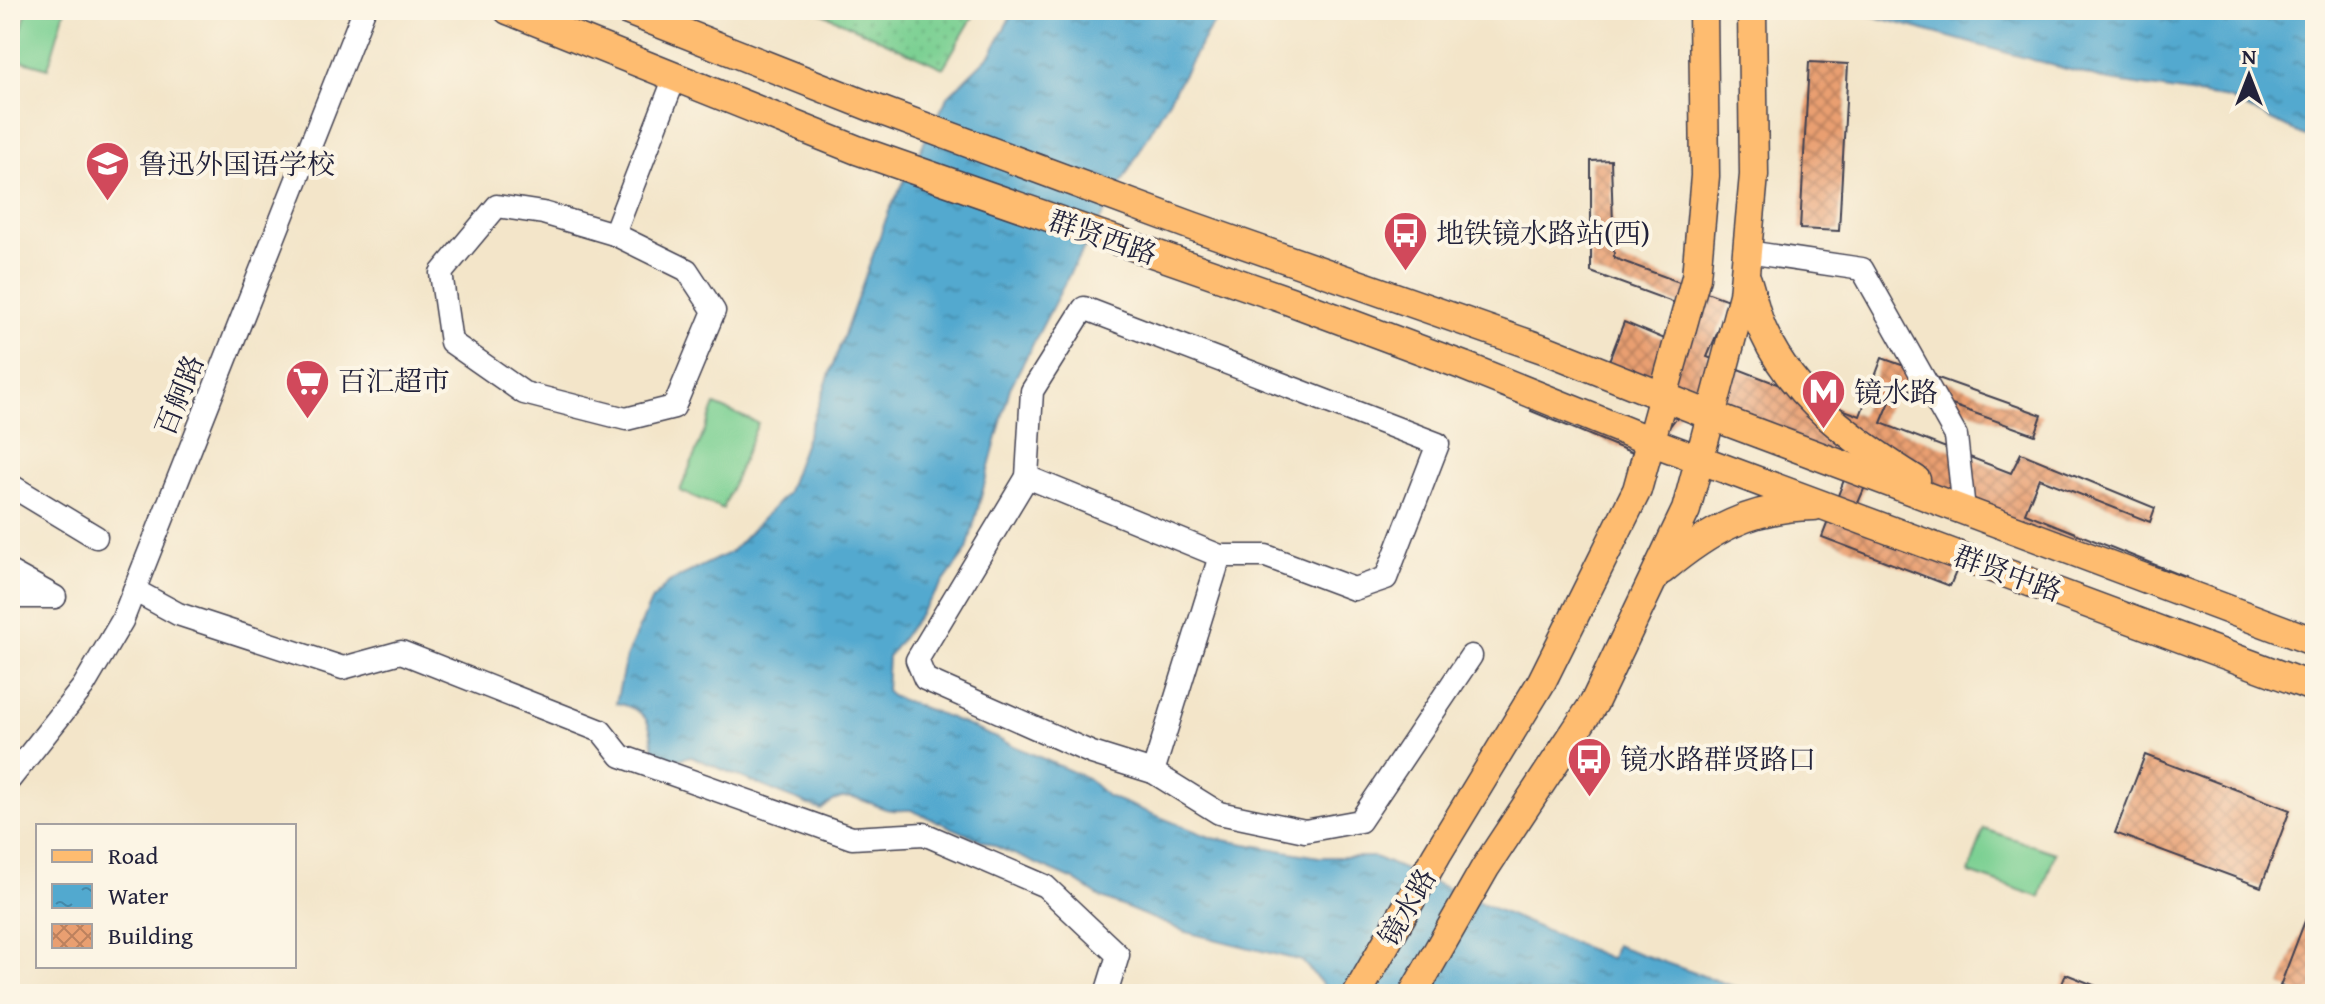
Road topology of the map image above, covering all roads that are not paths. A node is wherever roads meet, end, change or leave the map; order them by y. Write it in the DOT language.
graph roads {
  1 [pos="364,10"];
  2 [pos="508,10"];
  3 [pos="626,10"];
  4 [pos="1703,10"];
  5 [pos="1752,10"];
  6 [pos="675,77"];
  7 [pos="614,234"];
  8 [pos="1746,263"];
  9 [pos="1663,397"];
  10 [pos="1712,416"];
  11 [pos="1650,441"];
  12 [pos="1700,458"];
  13 [pos="1027,477"];
  14 [pos="10,485"];
  15 [pos="1828,506"];
  16 [pos="1964,510"];
  17 [pos="96,537"];
  18 [pos="1220,556"];
  19 [pos="10,572"];
  20 [pos="1655,576"];
  21 [pos="134,590"];
  22 [pos="10,597"];
  23 [pos="2315,642"];
  24 [pos="1471,656"];
  25 [pos="2315,688"];
  26 [pos="1153,772"];
  27 [pos="10,779"];
  28 [pos="1106,994"];
  29 [pos="1357,994"];
  30 [pos="1413,994"];
  1 -- 21 [label="street, 百舸路"];
  2 -- 6 [label="main road, 群贤西路"];
  3 -- 9 [label="main road, 群贤西路"];
  4 -- 9 [label="main road, 镜水路"];
  5 -- 8 [label="main road, 镜水路"];
  6 -- 7 [label="street"];
  6 -- 11 [label="main road, 群贤西路"];
  7 -- 7 [label="street"];
  8 -- 10 [label="main road, 镜水路"];
  8 -- 16 [label="main road"];
  8 -- 16 [label="street"];
  9 -- 10 [label="main road, 群贤西路"];
  9 -- 11 [label="main road, 镜水路"];
  10 -- 12 [label="main road, 镜水路"];
  10 -- 16 [label="main road, 群贤中路"];
  11 -- 12 [label="main road, 群贤西路"];
  11 -- 29 [label="main road, 镜水路"];
  12 -- 15 [label="main road, 群贤中路"];
  12 -- 20 [label="main road, 镜水路"];
  13 -- 18 [label="street"];
  13 -- 18 [label="street"];
  13 -- 26 [label="street"];
  14 -- 17 [label="street"];
  15 -- 20 [label="main road"];
  15 -- 25 [label="main road, 群贤中路"];
  16 -- 23 [label="main road, 群贤中路"];
  18 -- 26 [label="street"];
  19 -- 22 [label="street"];
  20 -- 30 [label="main road, 镜水路"];
  21 -- 27 [label="street, 百舸路"];
  21 -- 28 [label="street"];
  24 -- 26 [label="street"];
}
